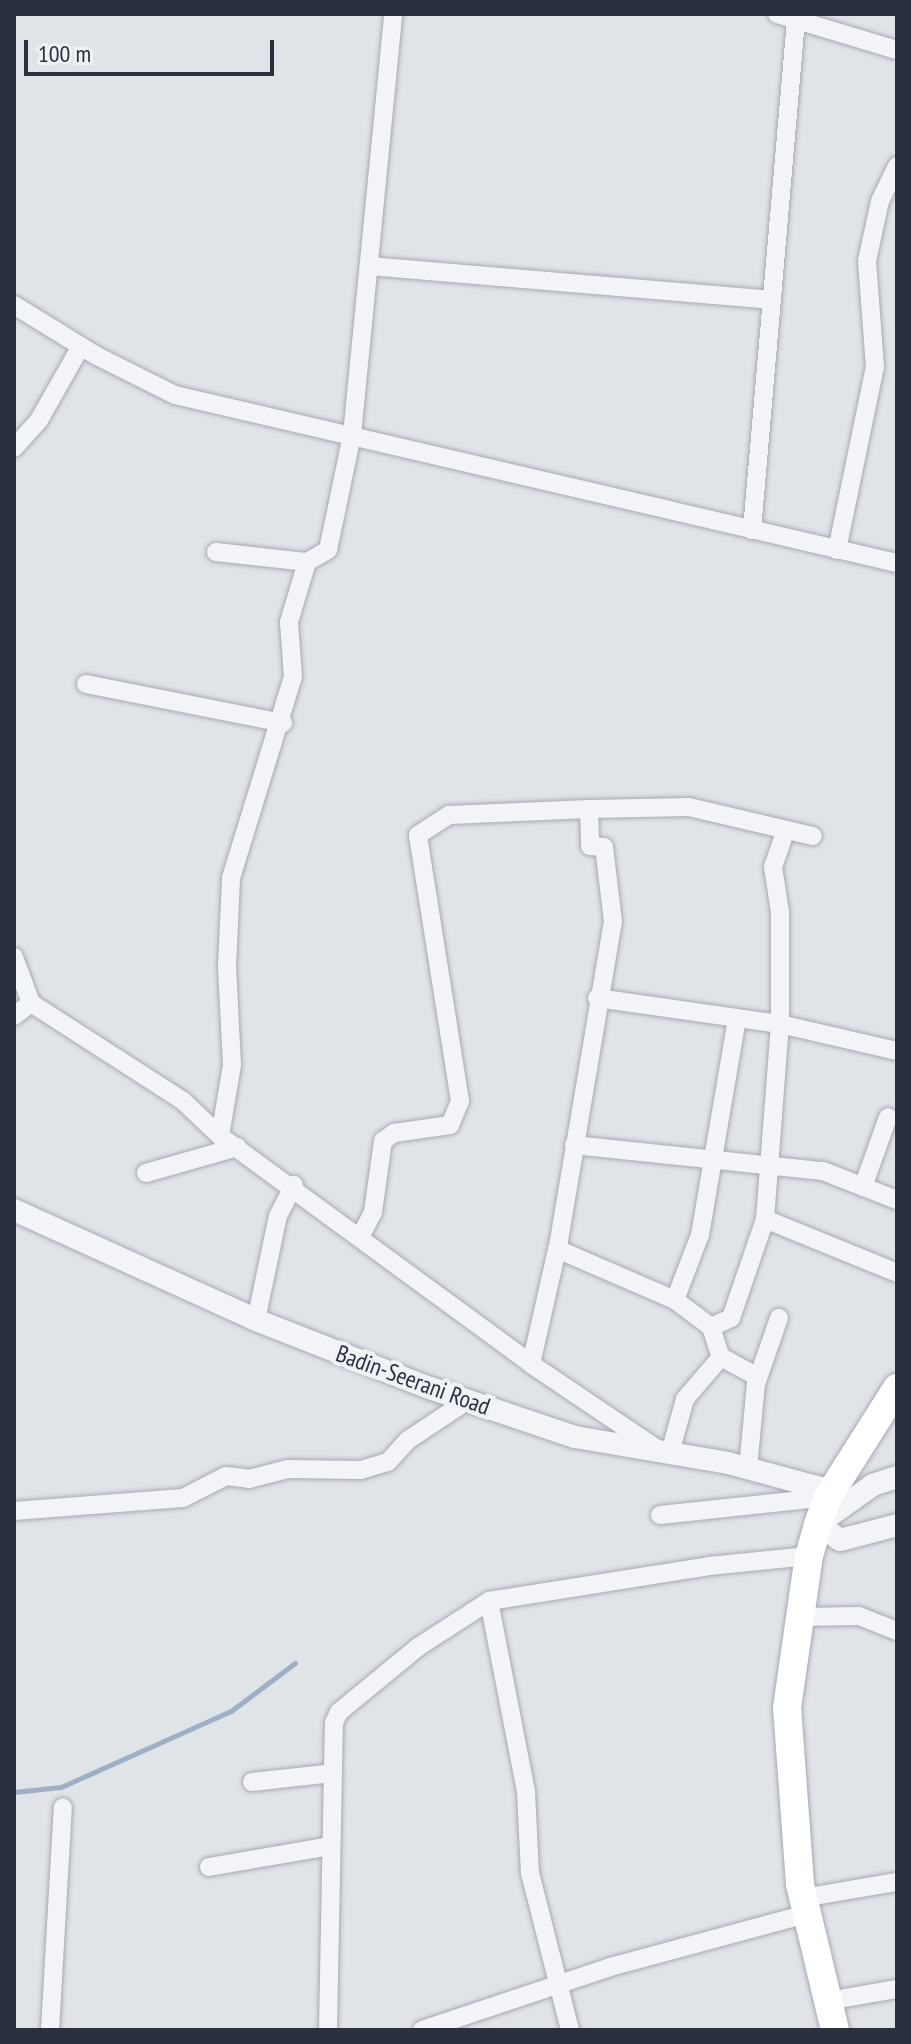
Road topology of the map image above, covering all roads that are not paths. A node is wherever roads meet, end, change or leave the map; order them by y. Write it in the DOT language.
graph roads {
  1 [pos="393,14"];
  2 [pos="777,14"];
  3 [pos="796,20"];
  4 [pos="821,20"];
  5 [pos="897,50"];
  6 [pos="897,166"];
  7 [pos="369,266"];
  8 [pos="771,300"];
  9 [pos="18,313"];
  10 [pos="81,346"];
  11 [pos="352,435"];
  12 [pos="14,448"];
  13 [pos="752,530"];
  14 [pos="837,550"];
  15 [pos="216,552"];
  16 [pos="307,562"];
  17 [pos="897,563"];
  18 [pos="86,684"];
  19 [pos="283,723"];
  20 [pos="589,809"];
  21 [pos="786,830"];
  22 [pos="813,836"];
  23 [pos="14,957"];
  24 [pos="597,998"];
  25 [pos="31,1003"];
  26 [pos="14,1016"];
  27 [pos="737,1018"];
  28 [pos="780,1024"];
  29 [pos="897,1051"];
  30 [pos="888,1117"];
  31 [pos="220,1136"];
  32 [pos="574,1145"];
  33 [pos="237,1147"];
  34 [pos="712,1159"];
  35 [pos="770,1165"];
  36 [pos="146,1173"];
  37 [pos="294,1185"];
  38 [pos="863,1187"];
  39 [pos="897,1200"];
  40 [pos="14,1210"];
  41 [pos="765,1219"];
  42 [pos="361,1235"];
  43 [pos="557,1249"];
  44 [pos="897,1273"];
  45 [pos="675,1300"];
  46 [pos="779,1318"];
  47 [pos="256,1320"];
  48 [pos="711,1327"];
  49 [pos="721,1357"];
  50 [pos="531,1364"];
  51 [pos="758,1377"];
  52 [pos="897,1388"];
  53 [pos="467,1401"];
  54 [pos="664,1451"];
  55 [pos="748,1468"];
  56 [pos="897,1477"];
  57 [pos="830,1494"];
  58 [pos="14,1511"];
  59 [pos="660,1515"];
  60 [pos="818,1524"];
  61 [pos="897,1525"];
  62 [pos="809,1556"];
  63 [pos="489,1601"];
  64 [pos="799,1617"];
  65 [pos="897,1631"];
  66 [pos="333,1773"];
  67 [pos="252,1782"];
  68 [pos="63,1807"];
  69 [pos="331,1846"];
  70 [pos="209,1867"];
  71 [pos="897,1882"];
  72 [pos="805,1906"];
  73 [pos="560,1984"];
  74 [pos="897,1989"];
  75 [pos="828,2001"];
  76 [pos="50,2030"];
  77 [pos="328,2030"];
  78 [pos="422,2030"];
  79 [pos="570,2030"];
  80 [pos="835,2030"];
  1 -- 7 [label="street"];
  2 -- 3 [label="street"];
  3 -- 4 [label="street"];
  3 -- 8 [label="street"];
  4 -- 5 [label="street"];
  6 -- 14 [label="street"];
  7 -- 8 [label="street"];
  7 -- 11 [label="street"];
  8 -- 13 [label="street"];
  9 -- 10 [label="street"];
  10 -- 11 [label="street"];
  10 -- 12 [label="street"];
  11 -- 13 [label="street"];
  11 -- 16 [label="street"];
  13 -- 14 [label="street"];
  14 -- 17 [label="street"];
  15 -- 16 [label="street"];
  16 -- 19 [label="street"];
  18 -- 19 [label="street"];
  19 -- 31 [label="street"];
  20 -- 21 [label="street"];
  20 -- 24 [label="street"];
  20 -- 42 [label="street"];
  21 -- 22 [label="street"];
  21 -- 28 [label="street"];
  23 -- 25 [label="street"];
  24 -- 27 [label="street"];
  24 -- 32 [label="street"];
  25 -- 26 [label="street"];
  25 -- 31 [label="street"];
  27 -- 28 [label="street"];
  27 -- 34 [label="street"];
  28 -- 29 [label="street"];
  28 -- 35 [label="street"];
  30 -- 38 [label="street"];
  31 -- 33 [label="street"];
  32 -- 34 [label="street"];
  32 -- 43 [label="street"];
  33 -- 36 [label="street"];
  33 -- 37 [label="street"];
  34 -- 35 [label="street"];
  34 -- 45 [label="street"];
  35 -- 38 [label="street"];
  35 -- 41 [label="street"];
  37 -- 42 [label="street"];
  37 -- 47 [label="street"];
  38 -- 39 [label="street"];
  40 -- 47 [label="street, Badin-Seerani Road"];
  41 -- 44 [label="street"];
  41 -- 48 [label="street"];
  42 -- 50 [label="street"];
  43 -- 45 [label="street"];
  43 -- 50 [label="street"];
  45 -- 48 [label="street"];
  46 -- 51 [label="street"];
  47 -- 53 [label="street, Badin-Seerani Road"];
  48 -- 49 [label="street"];
  49 -- 51 [label="street"];
  49 -- 54 [label="street"];
  50 -- 54 [label="street"];
  51 -- 55 [label="street"];
  52 -- 57 [label="main road"];
  53 -- 54 [label="street, Badin-Seerani Road"];
  53 -- 58 [label="street"];
  54 -- 55 [label="street, Badin-Seerani Road"];
  55 -- 57 [label="street, Badin-Seerani Road"];
  56 -- 60 [label="street"];
  57 -- 59 [label="street"];
  57 -- 60 [label="main road"];
  60 -- 61 [label="street"];
  60 -- 62 [label="main road"];
  62 -- 63 [label="street"];
  62 -- 64 [label="main road"];
  63 -- 66 [label="street"];
  63 -- 73 [label="street"];
  64 -- 65 [label="street"];
  64 -- 72 [label="main road"];
  66 -- 67 [label="street"];
  66 -- 69 [label="street"];
  68 -- 76 [label="street"];
  69 -- 70 [label="street"];
  69 -- 77 [label="street"];
  71 -- 72 [label="street"];
  72 -- 73 [label="street"];
  72 -- 75 [label="main road"];
  73 -- 78 [label="street"];
  73 -- 79 [label="street"];
  74 -- 75 [label="street"];
  75 -- 80 [label="main road"];
}
